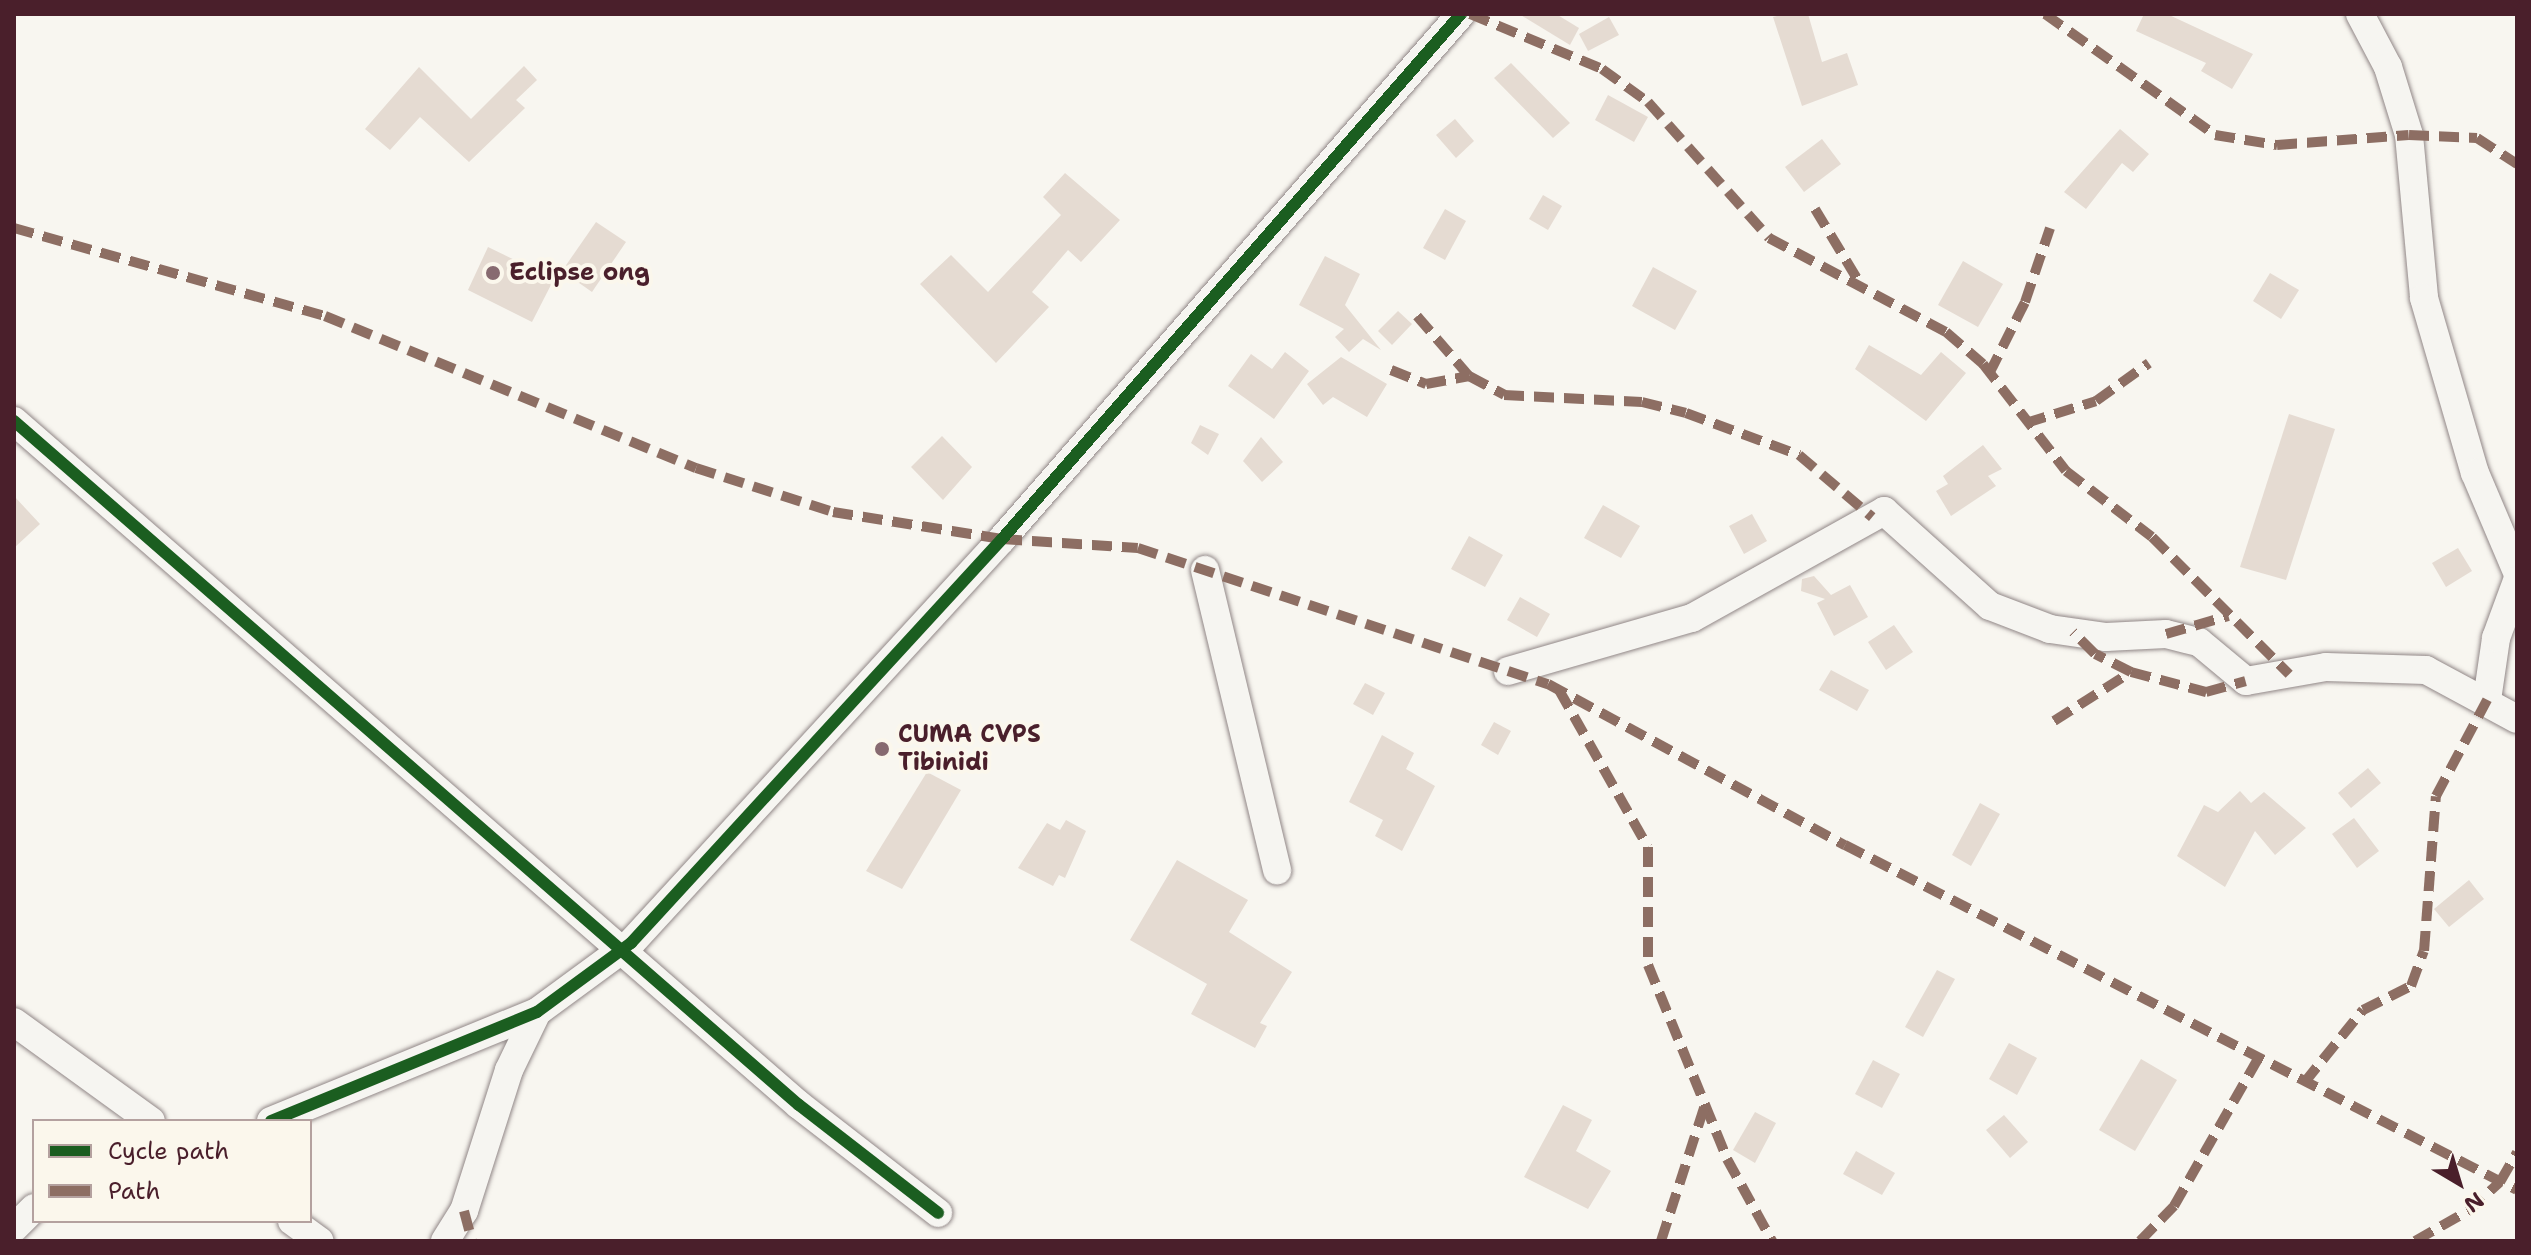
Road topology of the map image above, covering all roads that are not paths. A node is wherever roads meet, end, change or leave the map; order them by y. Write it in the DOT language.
graph roads {
  1 [pos="1461,14"];
  2 [pos="2360,14"];
  3 [pos="14,421"];
  4 [pos="1205,570"];
  5 [pos="2517,572"];
  6 [pos="2517,581"];
  7 [pos="1508,671"];
  8 [pos="2487,700"];
  9 [pos="2517,719"];
  10 [pos="1277,870"];
  11 [pos="622,949"];
  12 [pos="537,1012"];
  13 [pos="14,1022"];
  14 [pos="148,1119"];
  15 [pos="276,1119"];
  16 [pos="32,1210"];
  17 [pos="938,1213"];
  18 [pos="295,1223"];
  19 [pos="14,1228"];
  20 [pos="320,1241"];
  21 [pos="445,1241"];
  1 -- 11 [label="street"];
  2 -- 5 [label="street"];
  3 -- 11 [label="street"];
  4 -- 10 [label="street"];
  6 -- 8 [label="street"];
  7 -- 8 [label="street"];
  8 -- 9 [label="street"];
  11 -- 12 [label="street"];
  11 -- 17 [label="street"];
  12 -- 15 [label="street"];
  12 -- 21 [label="street"];
  13 -- 14 [label="street"];
  16 -- 19 [label="street"];
  18 -- 20 [label="street"];
}
